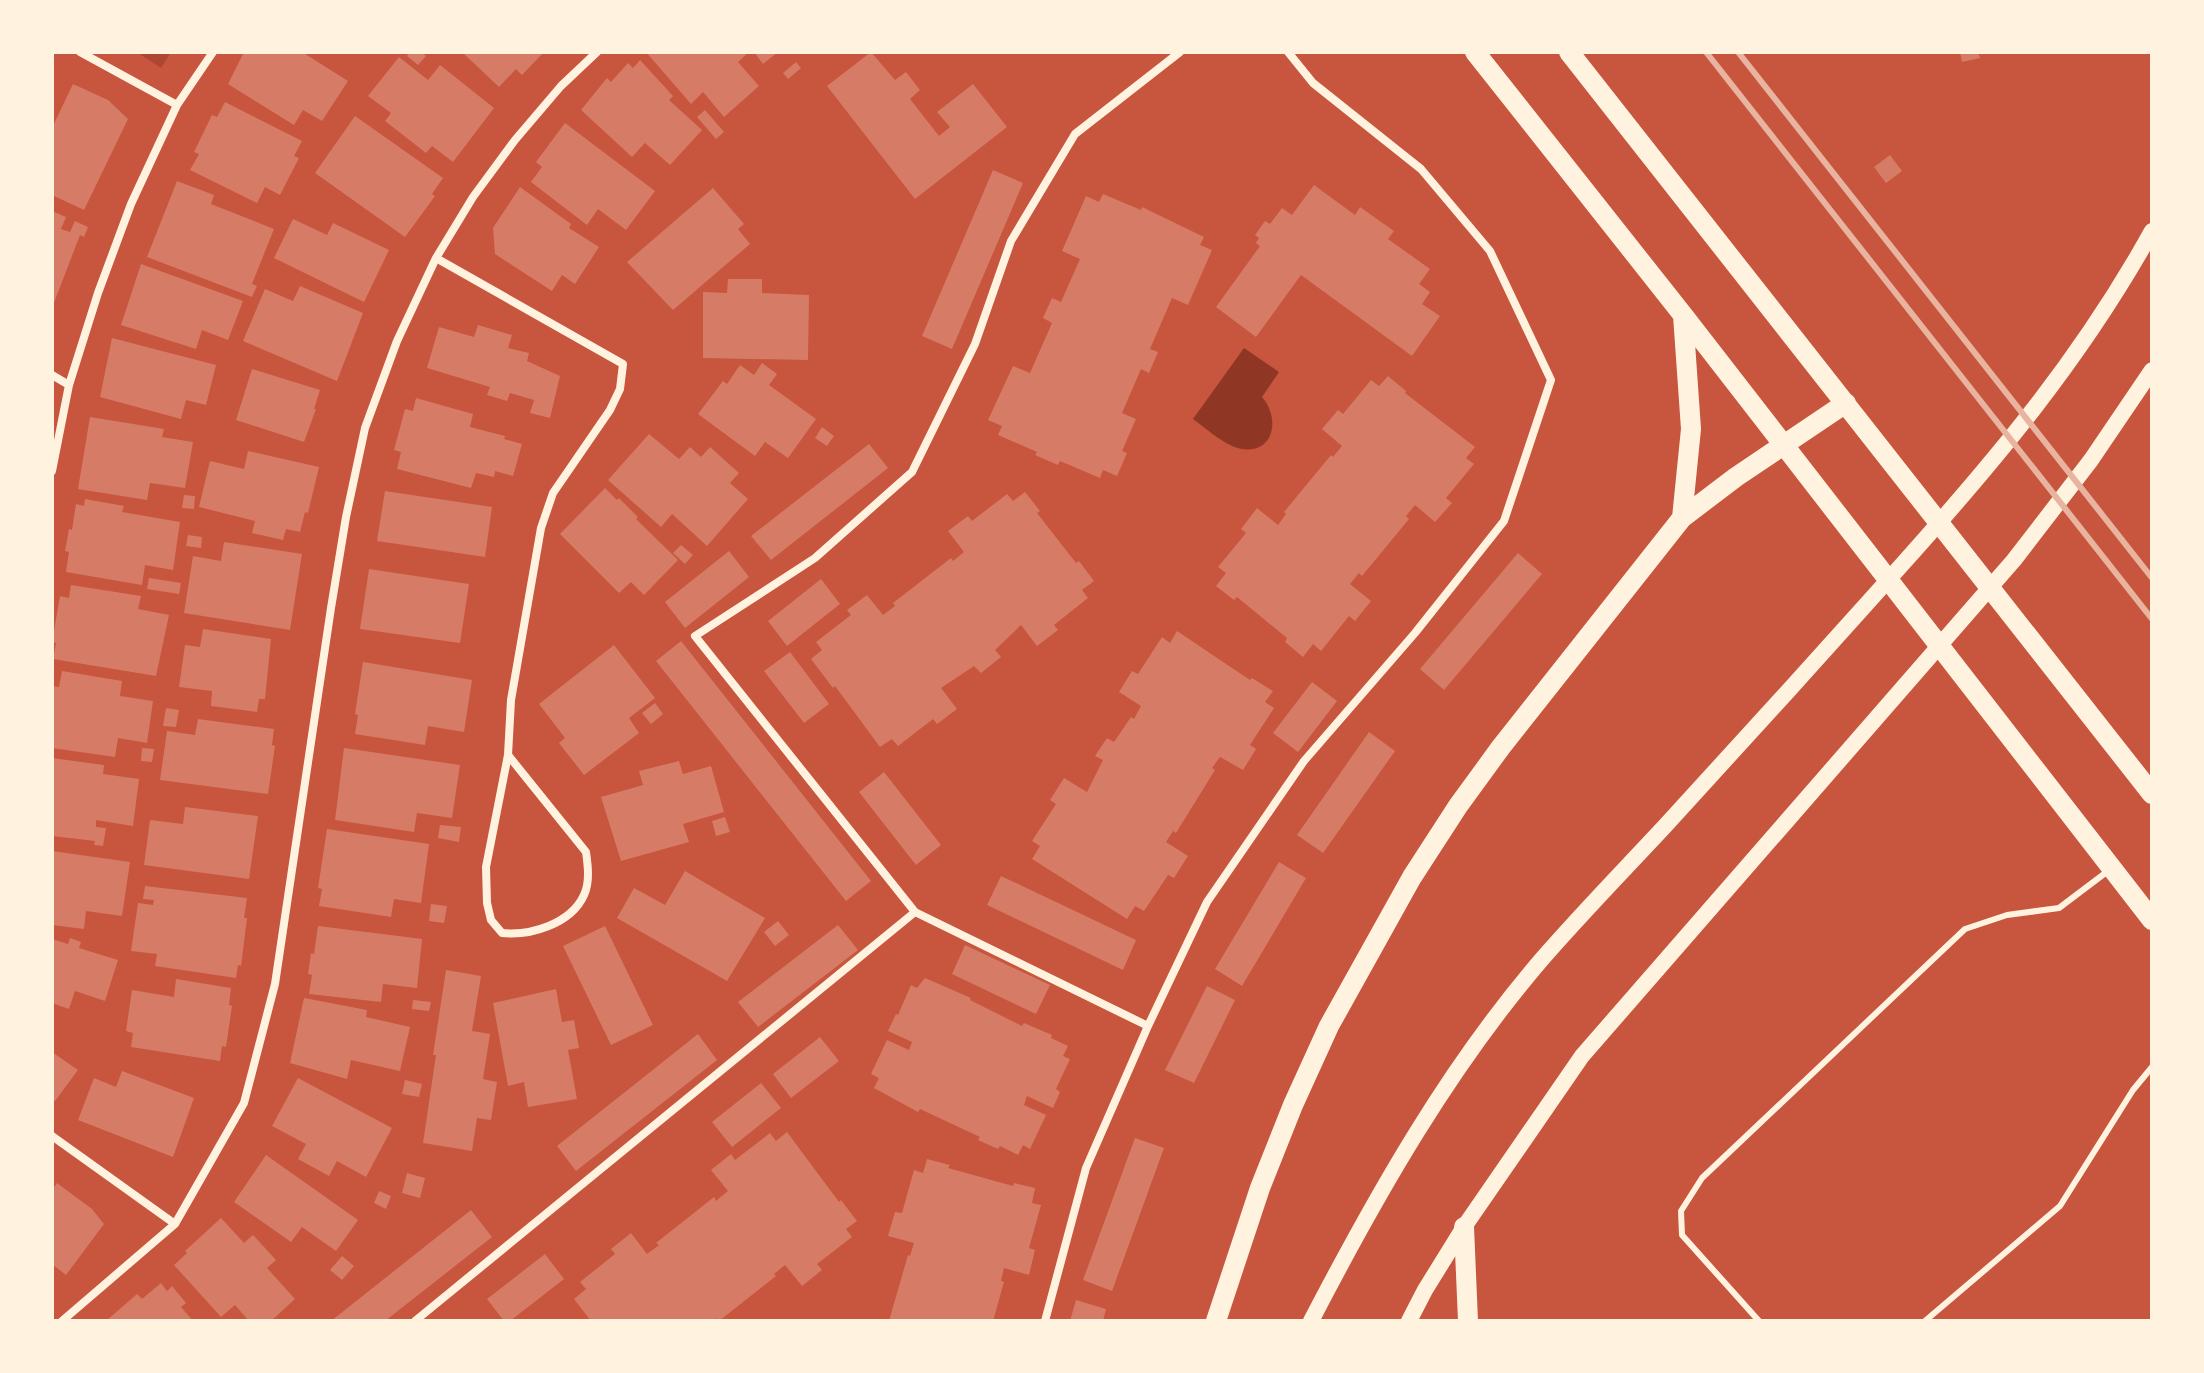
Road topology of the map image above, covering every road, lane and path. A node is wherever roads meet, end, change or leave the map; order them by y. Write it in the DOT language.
graph roads {
  1 [pos="80,52"];
  2 [pos="213,52"];
  3 [pos="597,52"];
  4 [pos="1180,52"];
  5 [pos="1288,52"];
  6 [pos="1475,52"];
  7 [pos="1569,52"];
  8 [pos="177,105"];
  9 [pos="2152,231"];
  10 [pos="436,258"];
  11 [pos="1683,315"];
  12 [pos="2152,370"];
  13 [pos="52,375"];
  14 [pos="69,385"];
  15 [pos="1846,403"];
  16 [pos="1784,445"];
  17 [pos="52,471"];
  18 [pos="1682,518"];
  19 [pos="508,755"];
  20 [pos="2152,794"];
  21 [pos="2111,868"];
  22 [pos="915,912"];
  23 [pos="2152,920"];
  24 [pos="1148,1026"];
  25 [pos="2152,1067"];
  26 [pos="52,1136"];
  27 [pos="175,1224"];
  28 [pos="1464,1227"];
  29 [pos="62,1321"];
  30 [pos="415,1321"];
  31 [pos="1045,1321"];
  32 [pos="1216,1321"];
  33 [pos="1311,1321"];
  34 [pos="1409,1321"];
  35 [pos="1468,1321"];
  36 [pos="1759,1321"];
  37 [pos="1925,1321"];
  1 -- 8 [label="street"];
  2 -- 8 [label="street"];
  3 -- 10 [label="street"];
  4 -- 22 [label="street"];
  5 -- 24 [label="street"];
  6 -- 11 [label="main road"];
  7 -- 15 [label="main road"];
  8 -- 14 [label="street"];
  9 -- 33 [label="main road"];
  10 -- 19 [label="street"];
  10 -- 27 [label="street"];
  11 -- 16 [label="main road"];
  11 -- 18 [label="main road"];
  12 -- 28 [label="main road"];
  13 -- 14 [label="street"];
  14 -- 17 [label="street"];
  15 -- 16 [label="main road"];
  15 -- 20 [label="main road"];
  16 -- 18 [label="main road"];
  16 -- 21 [label="main road"];
  18 -- 32 [label="main road"];
  19 -- 19 [label="street"];
  21 -- 23 [label="main road"];
  21 -- 36 [label="lane"];
  22 -- 24 [label="street"];
  22 -- 30 [label="street"];
  24 -- 31 [label="street"];
  25 -- 37 [label="lane"];
  26 -- 27 [label="street"];
  27 -- 29 [label="street"];
  28 -- 34 [label="main road"];
  28 -- 35 [label="main road"];
}
